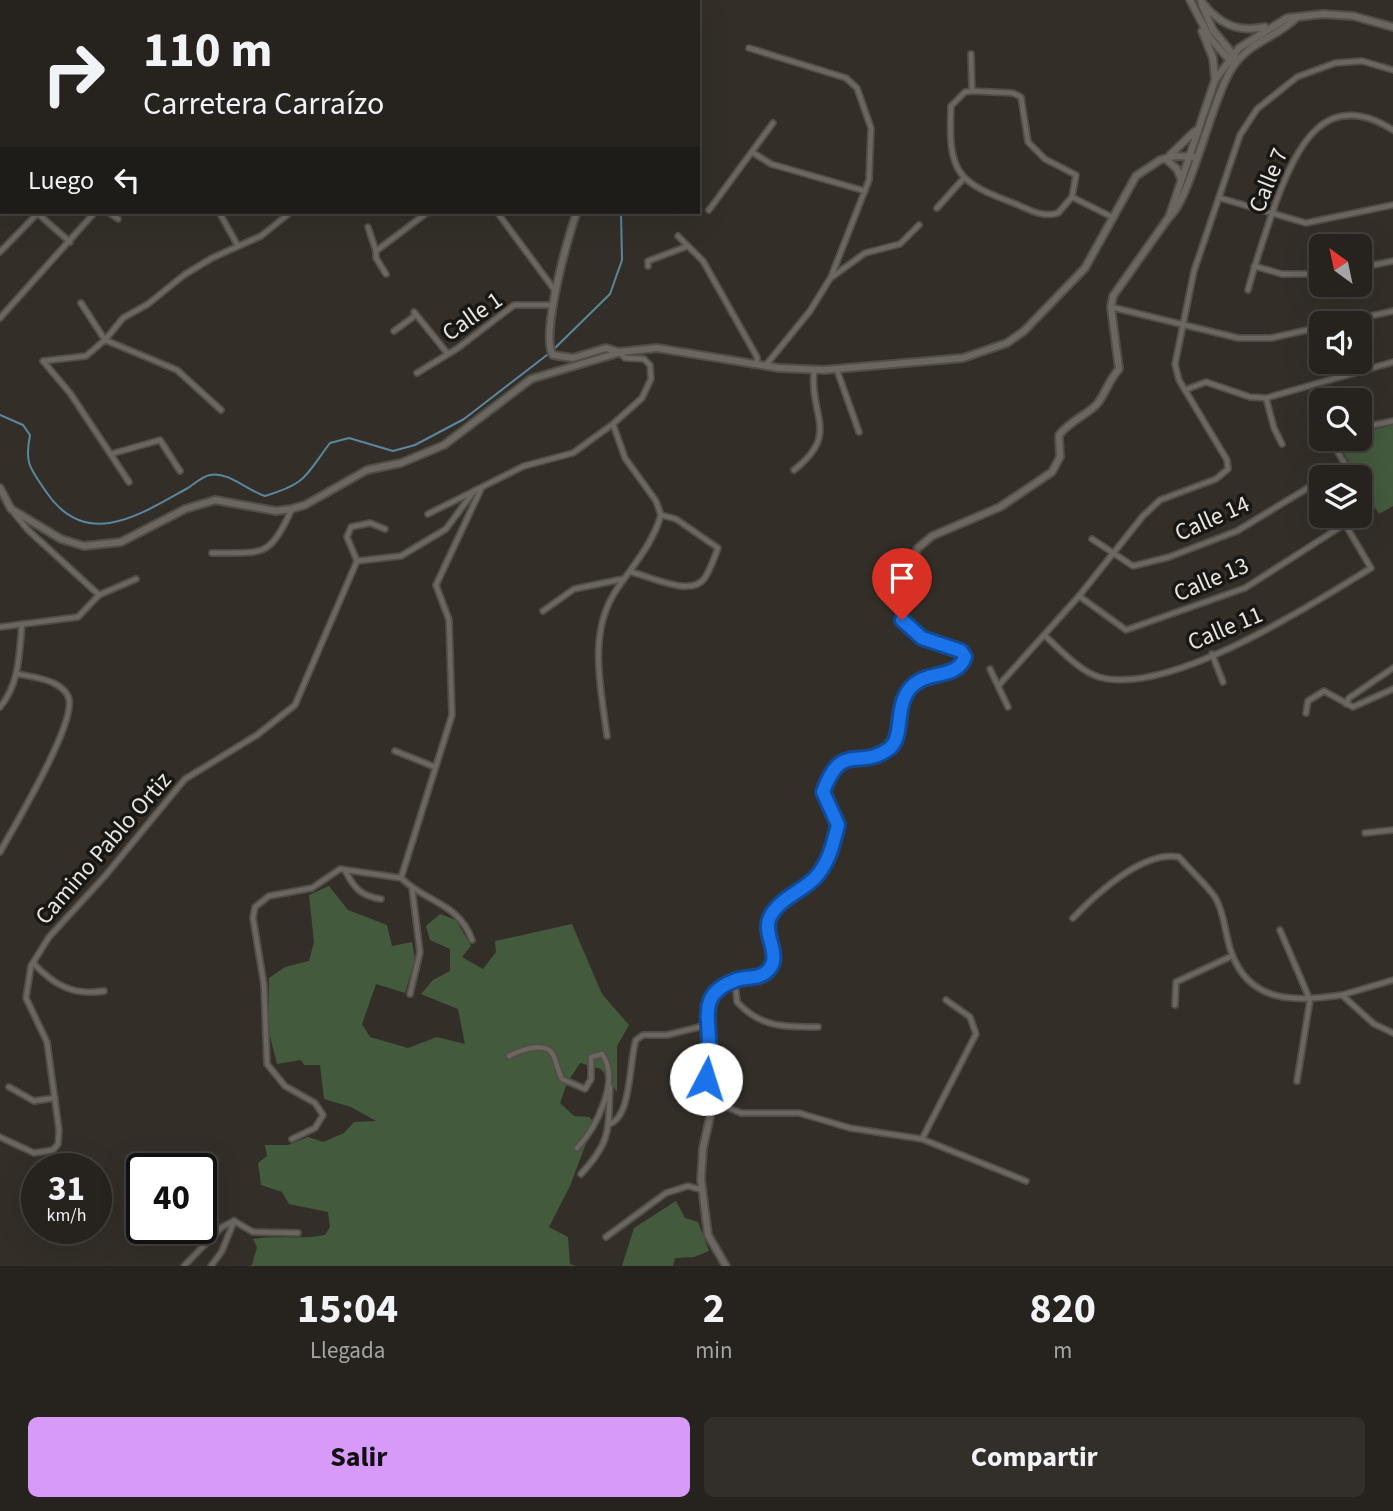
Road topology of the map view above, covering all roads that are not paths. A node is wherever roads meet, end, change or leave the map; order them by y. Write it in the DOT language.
graph roads {
  1 [pos="1200,1"];
  2 [pos="1191,2"];
  3 [pos="1295,19"];
  4 [pos="1200,22"];
  5 [pos="1272,25"];
  6 [pos="1393,27"];
  7 [pos="749,48"];
  8 [pos="971,54"];
  9 [pos="1233,60"];
  10 [pos="1393,70"];
  11 [pos="1215,80"];
  12 [pos="972,91"];
  13 [pos="773,123"];
  14 [pos="1197,127"];
  15 [pos="1393,130"];
  16 [pos="752,152"];
  17 [pos="1192,156"];
  18 [pos="1166,159"];
  19 [pos="964,178"];
  20 [pos="1181,180"];
  21 [pos="865,191"];
  22 [pos="1072,197"];
  23 [pos="1220,198"];
  24 [pos="1393,205"];
  25 [pos="937,208"];
  26 [pos="709,210"];
  27 [pos="35,214"];
  28 [pos="37,214"];
  29 [pos="93,214"];
  30 [pos="111,214"];
  31 [pos="220,214"];
  32 [pos="288,214"];
  33 [pos="425,214"];
  34 [pos="498,214"];
  35 [pos="576,214"];
  36 [pos="1272,214"];
  37 [pos="1169,216"];
  38 [pos="1114,218"];
  39 [pos="118,219"];
  40 [pos="919,225"];
  41 [pos="368,227"];
  42 [pos="678,236"];
  43 [pos="70,242"];
  44 [pos="238,246"];
  45 [pos="689,246"];
  46 [pos="376,251"];
  47 [pos="0,252"];
  48 [pos="1393,261"];
  49 [pos="1372,265"];
  50 [pos="648,266"];
  51 [pos="1254,266"];
  52 [pos="386,274"];
  53 [pos="1309,274"];
  54 [pos="831,277"];
  55 [pos="1248,290"];
  56 [pos="556,292"];
  57 [pos="81,303"];
  58 [pos="553,304"];
  59 [pos="1111,307"];
  60 [pos="1393,311"];
  61 [pos="1372,316"];
  62 [pos="0,318"];
  63 [pos="1182,322"];
  64 [pos="1309,330"];
  65 [pos="394,331"];
  66 [pos="105,340"];
  67 [pos="619,352"];
  68 [pos="448,354"];
  69 [pos="757,362"];
  70 [pos="1393,362"];
  71 [pos="766,365"];
  72 [pos="814,370"];
  73 [pos="837,370"];
  74 [pos="416,373"];
  75 [pos="1185,390"];
  76 [pos="1266,398"];
  77 [pos="221,411"];
  78 [pos="1393,421"];
  79 [pos="613,424"];
  80 [pos="1372,425"];
  81 [pos="859,432"];
  82 [pos="1282,444"];
  83 [pos="111,454"];
  84 [pos="794,470"];
  85 [pos="180,471"];
  86 [pos="129,482"];
  87 [pos="1309,487"];
  88 [pos="0,488"];
  89 [pos="481,489"];
  90 [pos="474,491"];
  91 [pos="11,509"];
  92 [pos="292,509"];
  93 [pos="428,514"];
  94 [pos="661,515"];
  95 [pos="1339,528"];
  96 [pos="1347,528"];
  97 [pos="385,529"];
  98 [pos="1093,539"];
  99 [pos="212,553"];
  100 [pos="1114,554"];
  101 [pos="357,561"];
  102 [pos="631,572"];
  103 [pos="136,579"];
  104 [pos="624,579"];
  105 [pos="99,595"];
  106 [pos="1079,596"];
  107 [pos="543,611"];
  108 [pos="22,624"];
  109 [pos="0,627"];
  110 [pos="1044,635"];
  111 [pos="1212,654"];
  112 [pos="1393,668"];
  113 [pos="990,669"];
  114 [pos="18,674"];
  115 [pos="1223,682"];
  116 [pos="999,685"];
  117 [pos="1393,689"];
  118 [pos="1346,704"];
  119 [pos="0,707"];
  120 [pos="1008,707"];
  121 [pos="1306,713"];
  122 [pos="607,736"];
  123 [pos="395,751"];
  124 [pos="435,768"];
  125 [pos="1393,830"];
  126 [pos="1365,834"];
  127 [pos="0,852"];
  128 [pos="345,871"];
  129 [pos="401,878"];
  130 [pos="412,888"];
  131 [pos="381,899"];
  132 [pos="1073,918"];
  133 [pos="1280,930"];
  134 [pos="472,940"];
  135 [pos="1232,956"];
  136 [pos="33,963"];
  137 [pos="1393,980"];
  138 [pos="735,981"];
  139 [pos="104,991"];
  140 [pos="410,994"];
  141 [pos="1342,995"];
  142 [pos="946,1000"];
  143 [pos="1310,1000"];
  144 [pos="1175,1005"];
  145 [pos="707,1025"];
  146 [pos="818,1027"];
  147 [pos="1393,1033"];
  148 [pos="509,1056"];
  149 [pos="1297,1081"];
  150 [pos="610,1082"];
  151 [pos="9,1087"];
  152 [pos="55,1098"];
  153 [pos="711,1101"];
  154 [pos="609,1124"];
  155 [pos="0,1137"];
  156 [pos="292,1139"];
  157 [pos="922,1139"];
  158 [pos="576,1148"];
  159 [pos="581,1174"];
  160 [pos="1026,1181"];
  161 [pos="702,1190"];
  162 [pos="234,1221"];
  163 [pos="298,1233"];
  164 [pos="606,1237"];
  165 [pos="184,1266"];
  166 [pos="211,1266"];
  167 [pos="726,1266"];
  1 -- 5 [label="street"];
  1 -- 9 [label="street"];
  2 -- 4 [label="street"];
  3 -- 5 [label="street"];
  3 -- 6 [label="street"];
  3 -- 9 [label="street"];
  4 -- 9 [label="street"];
  4 -- 11 [label="street"];
  5 -- 9 [label="street"];
  7 -- 21 [label="street"];
  8 -- 12 [label="street"];
  9 -- 11 [label="street"];
  9 -- 17 [label="street"];
  10 -- 23 [label="street"];
  11 -- 14 [label="street"];
  12 -- 19 [label="street"];
  12 -- 22 [label="street"];
  13 -- 16 [label="street"];
  14 -- 17 [label="street"];
  14 -- 18 [label="street"];
  15 -- 36 [label="street, Calle 7"];
  16 -- 21 [label="street"];
  16 -- 26 [label="street"];
  17 -- 18 [label="street"];
  17 -- 20 [label="street"];
  17 -- 37 [label="street"];
  18 -- 20 [label="street"];
  18 -- 38 [label="street"];
  19 -- 22 [label="street"];
  19 -- 25 [label="street"];
  20 -- 37 [label="street"];
  21 -- 54 [label="street"];
  22 -- 38 [label="street"];
  23 -- 36 [label="street"];
  23 -- 63 [label="street"];
  24 -- 36 [label="street"];
  27 -- 47 [label="street"];
  28 -- 43 [label="street"];
  29 -- 43 [label="street"];
  30 -- 39 [label="street"];
  31 -- 44 [label="street"];
  32 -- 44 [label="street"];
  33 -- 46 [label="street"];
  34 -- 56 [label="street"];
  35 -- 56 [label="street"];
  36 -- 51 [label="street, Calle 7"];
  37 -- 59 [label="street"];
  38 -- 73 [label="street"];
  40 -- 54 [label="street"];
  41 -- 46 [label="street"];
  42 -- 45 [label="street"];
  43 -- 62 [label="street"];
  44 -- 66 [label="street"];
  45 -- 50 [label="street"];
  45 -- 69 [label="street"];
  46 -- 52 [label="street"];
  48 -- 49 [label="street"];
  51 -- 53 [label="street"];
  51 -- 55 [label="street, Calle 7"];
  54 -- 71 [label="street"];
  56 -- 58 [label="street"];
  57 -- 66 [label="street"];
  58 -- 67 [label="street"];
  58 -- 68 [label="street, Calle 1"];
  59 -- 63 [label="street"];
  59 -- 138 [label="street"];
  60 -- 61 [label="street"];
  63 -- 64 [label="street"];
  63 -- 75 [label="street"];
  65 -- 68 [label="street"];
  66 -- 77 [label="street"];
  66 -- 83 [label="street"];
  67 -- 69 [label="street"];
  67 -- 79 [label="street"];
  67 -- 92 [label="street"];
  68 -- 74 [label="street, Calle 1"];
  69 -- 71 [label="street"];
  70 -- 76 [label="street"];
  71 -- 72 [label="street"];
  72 -- 73 [label="street"];
  72 -- 84 [label="street"];
  73 -- 81 [label="street"];
  75 -- 76 [label="street"];
  75 -- 100 [label="street"];
  76 -- 82 [label="street"];
  78 -- 80 [label="street"];
  79 -- 89 [label="street"];
  79 -- 94 [label="street"];
  83 -- 85 [label="street"];
  83 -- 86 [label="street"];
  87 -- 100 [label="street, Calle 14"];
  88 -- 91 [label="street"];
  89 -- 90 [label="street"];
  89 -- 124 [label="street"];
  90 -- 93 [label="street"];
  90 -- 101 [label="street"];
  91 -- 92 [label="street"];
  91 -- 105 [label="street"];
  92 -- 99 [label="street"];
  94 -- 102 [label="street"];
  94 -- 102 [label="street"];
  95 -- 106 [label="street, Calle 13"];
  96 -- 111 [label="street, Calle 11"];
  97 -- 101 [label="street"];
  98 -- 100 [label="street, Calle 14"];
  100 -- 106 [label="street"];
  101 -- 136 [label="street, Camino Pablo Ortiz"];
  102 -- 104 [label="street"];
  103 -- 105 [label="street"];
  104 -- 107 [label="street"];
  104 -- 122 [label="street"];
  105 -- 108 [label="street"];
  106 -- 110 [label="street"];
  108 -- 109 [label="street"];
  108 -- 114 [label="street"];
  110 -- 111 [label="street, Calle 11"];
  110 -- 116 [label="street"];
  111 -- 115 [label="street"];
  112 -- 118 [label="street"];
  113 -- 116 [label="street"];
  114 -- 119 [label="street"];
  114 -- 127 [label="street"];
  116 -- 120 [label="street"];
  117 -- 118 [label="street"];
  118 -- 121 [label="street"];
  123 -- 124 [label="street"];
  124 -- 129 [label="street"];
  125 -- 126 [label="street"];
  128 -- 129 [label="street"];
  128 -- 131 [label="street"];
  128 -- 156 [label="street"];
  129 -- 130 [label="street"];
  130 -- 134 [label="street"];
  130 -- 140 [label="street"];
  132 -- 135 [label="street"];
  133 -- 143 [label="street"];
  135 -- 143 [label="street"];
  135 -- 144 [label="street"];
  136 -- 139 [label="street"];
  136 -- 152 [label="street, Camino Pablo Ortiz"];
  137 -- 141 [label="street"];
  138 -- 145 [label="street"];
  138 -- 146 [label="street"];
  141 -- 143 [label="street"];
  141 -- 147 [label="street"];
  142 -- 157 [label="street"];
  143 -- 149 [label="street"];
  145 -- 153 [label="street"];
  145 -- 154 [label="street"];
  148 -- 150 [label="street"];
  150 -- 154 [label="street"];
  150 -- 158 [label="street"];
  151 -- 152 [label="street"];
  152 -- 155 [label="street, Camino Pablo Ortiz"];
  153 -- 157 [label="street"];
  153 -- 161 [label="street"];
  154 -- 159 [label="street"];
  157 -- 160 [label="street"];
  161 -- 164 [label="street"];
  161 -- 167 [label="street"];
  162 -- 163 [label="street"];
  162 -- 165 [label="street"];
  162 -- 166 [label="street"];
}
